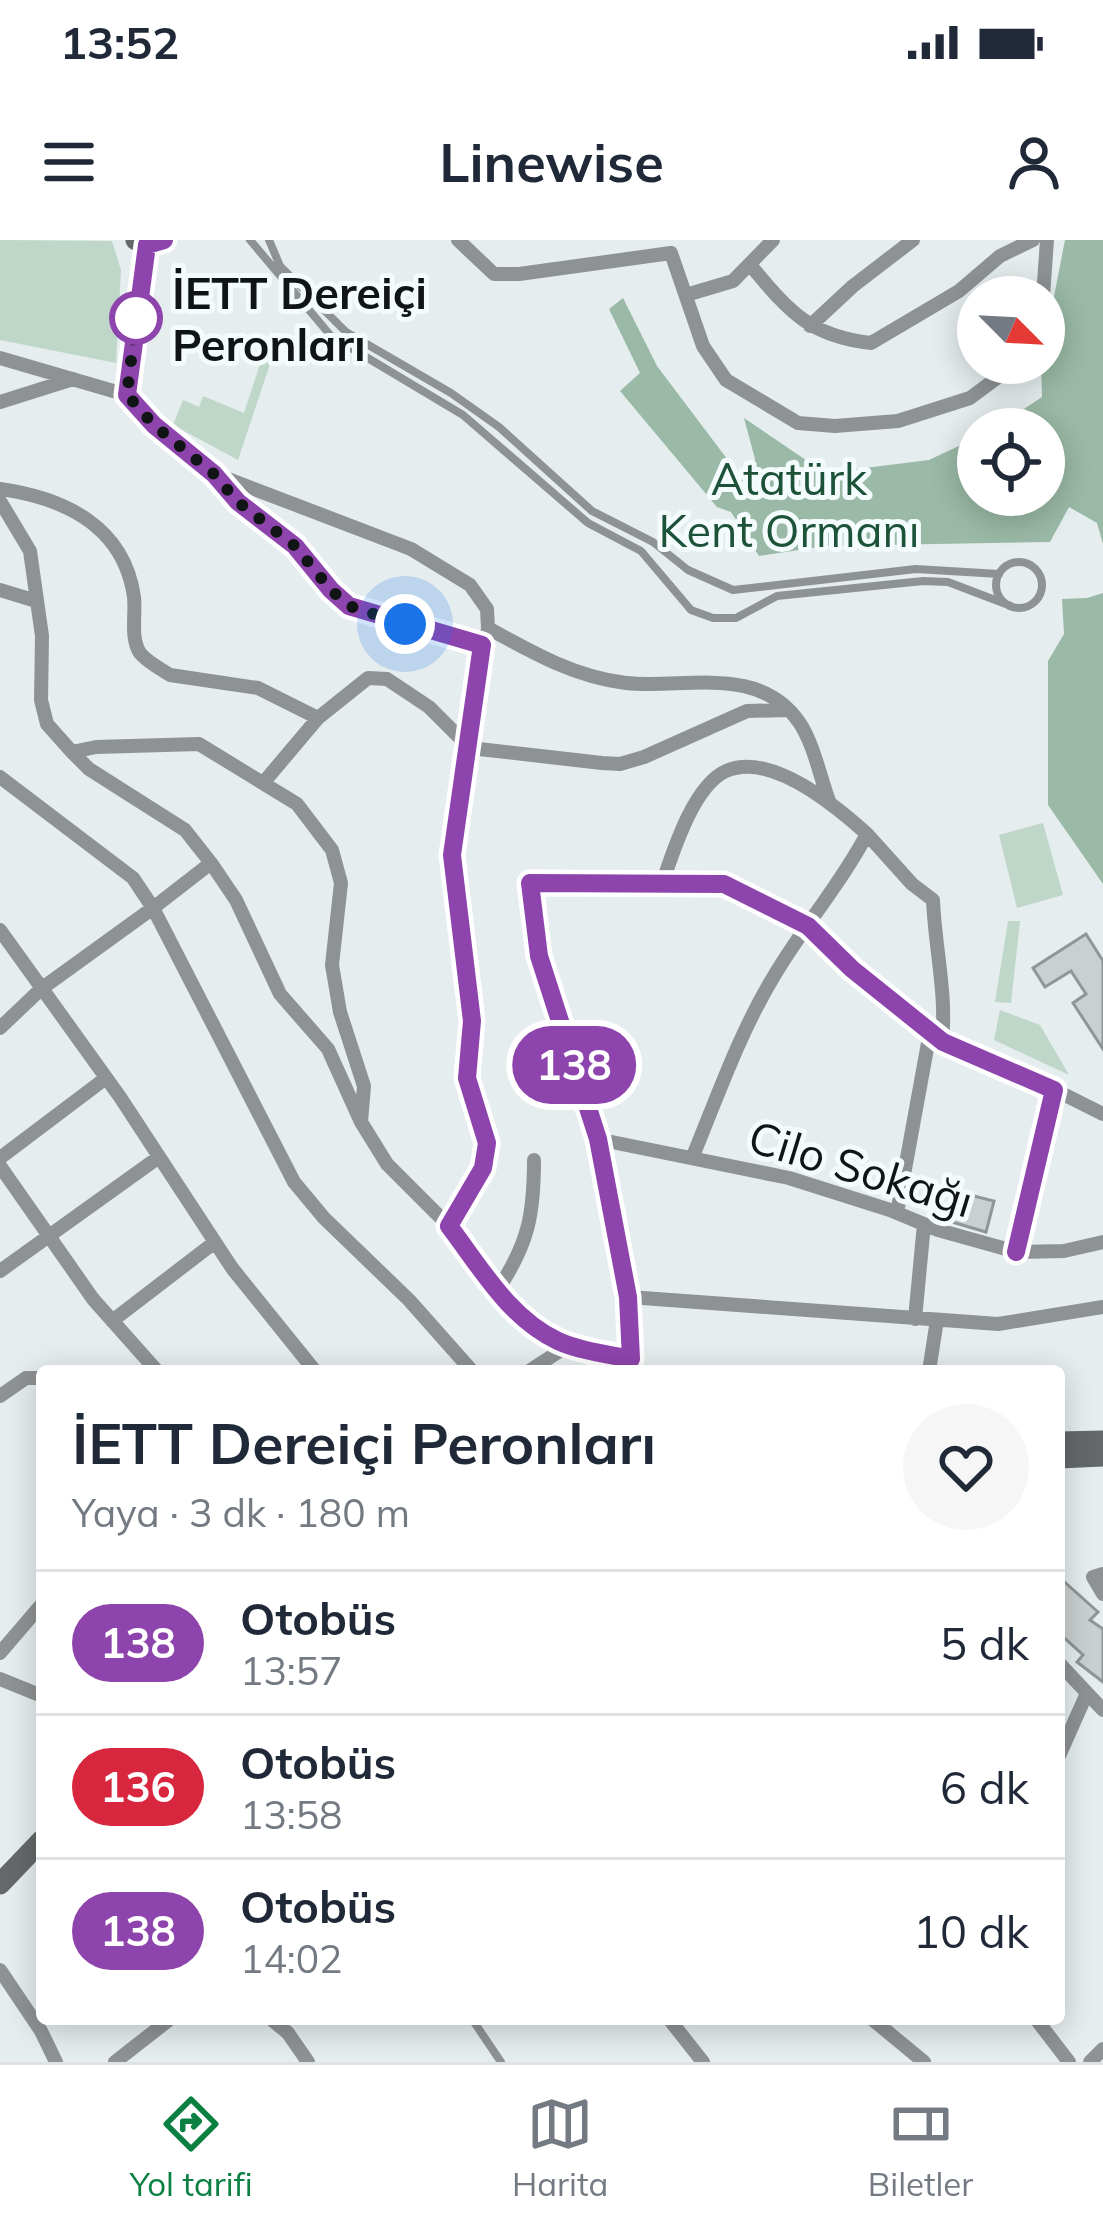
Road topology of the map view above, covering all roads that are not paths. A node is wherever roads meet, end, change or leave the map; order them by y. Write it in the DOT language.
graph roads {
  1 [pos="250,240"];
  2 [pos="269,240"];
  3 [pos="458,240"];
  4 [pos="772,240"];
  5 [pos="913,240"];
  6 [pos="1033,240"];
  7 [pos="1047,240"];
  8 [pos="149,242"];
  9 [pos="1010,244"];
  10 [pos="675,246"];
  11 [pos="751,266"];
  12 [pos="1044,276"];
  13 [pos="686,295"];
  14 [pos="811,326"];
  15 [pos="0,358"];
  16 [pos="73,379"];
  17 [pos="989,384"];
  18 [pos="127,395"];
  19 [pos="0,402"];
  20 [pos="214,474"];
  21 [pos="0,489"];
  22 [pos="0,501"];
  23 [pos="999,574"];
  24 [pos="0,590"];
  25 [pos="37,601"];
  26 [pos="1011,606"];
  27 [pos="488,628"];
  28 [pos="482,645"];
  29 [pos="788,710"];
  30 [pos="318,718"];
  31 [pos="470,748"];
  32 [pos="72,752"];
  33 [pos="0,777"];
  34 [pos="264,782"];
  35 [pos="829,802"];
  36 [pos="867,834"];
  37 [pos="211,863"];
  38 [pos="662,884"];
  39 [pos="153,908"];
  40 [pos="808,926"];
  41 [pos="0,930"];
  42 [pos="41,988"];
  43 [pos="0,1028"];
  44 [pos="936,1037"];
  45 [pos="106,1078"];
  46 [pos="1054,1090"];
  47 [pos="1103,1114"];
  48 [pos="361,1122"];
  49 [pos="598,1139"];
  50 [pos="693,1156"];
  51 [pos="159,1157"];
  52 [pos="534,1160"];
  53 [pos="0,1162"];
  54 [pos="897,1213"];
  55 [pos="924,1224"];
  56 [pos="449,1226"];
  57 [pos="50,1234"];
  58 [pos="215,1242"];
  59 [pos="1103,1242"];
  60 [pos="1016,1252"];
  61 [pos="0,1271"];
  62 [pos="496,1292"];
  63 [pos="628,1297"];
  64 [pos="1103,1307"];
  65 [pos="915,1319"];
  66 [pos="937,1320"];
  67 [pos="112,1321"];
  68 [pos="569,1345"];
  69 [pos="152,1365"];
  70 [pos="310,1365"];
  71 [pos="467,1365"];
  72 [pos="539,1365"];
  73 [pos="632,1365"];
  74 [pos="930,1365"];
  75 [pos="36,1378"];
  76 [pos="0,1396"];
  77 [pos="1103,1441"];
  78 [pos="1065,1442"];
  79 [pos="1103,1456"];
  80 [pos="1065,1458"];
  81 [pos="1103,1574"];
  82 [pos="1103,1594"];
  83 [pos="36,1611"];
  84 [pos="0,1653"];
  85 [pos="1065,1669"];
  86 [pos="0,1679"];
  87 [pos="1087,1693"];
  88 [pos="36,1694"];
  89 [pos="1103,1710"];
  90 [pos="1065,1742"];
  91 [pos="36,1846"];
  92 [pos="0,1884"];
  93 [pos="0,1970"];
  94 [pos="36,1998"];
  95 [pos="24,2005"];
  96 [pos="162,2025"];
  97 [pos="279,2025"];
  98 [pos="476,2025"];
  99 [pos="674,2025"];
  100 [pos="879,2025"];
  101 [pos="1041,2025"];
  102 [pos="1103,2049"];
  103 [pos="56,2062"];
  104 [pos="115,2062"];
  105 [pos="308,2062"];
  106 [pos="500,2062"];
  107 [pos="704,2062"];
  108 [pos="923,2062"];
  109 [pos="1070,2062"];
  110 [pos="1090,2062"];
  1 -- 26 [label="lane"];
  2 -- 23 [label="lane"];
  3 -- 10 [label="street"];
  4 -- 11 [label="street"];
  5 -- 14 [label="street"];
  6 -- 9 [label="street"];
  7 -- 12 [label="street"];
  8 -- 18 [label="street"];
  9 -- 14 [label="street"];
  10 -- 13 [label="street"];
  11 -- 13 [label="street"];
  11 -- 14 [label="street"];
  13 -- 17 [label="street"];
  15 -- 16 [label="street"];
  16 -- 18 [label="street"];
  16 -- 19 [label="street"];
  18 -- 20 [label="street"];
  20 -- 27 [label="street"];
  20 -- 28 [label="street"];
  21 -- 30 [label="street"];
  22 -- 25 [label="street"];
  23 -- 26 [label="lane"];
  23 -- 26 [label="lane"];
  24 -- 25 [label="street"];
  25 -- 32 [label="street"];
  27 -- 28 [label="street"];
  27 -- 29 [label="street"];
  28 -- 31 [label="street"];
  29 -- 31 [label="street"];
  29 -- 35 [label="street"];
  30 -- 31 [label="street"];
  30 -- 34 [label="street"];
  31 -- 56 [label="street"];
  32 -- 34 [label="street"];
  32 -- 37 [label="street"];
  33 -- 39 [label="street"];
  34 -- 48 [label="street"];
  35 -- 36 [label="street"];
  35 -- 38 [label="street"];
  36 -- 40 [label="street"];
  36 -- 44 [label="street"];
  37 -- 39 [label="street"];
  37 -- 48 [label="street"];
  38 -- 40 [label="street"];
  38 -- 49 [label="street"];
  39 -- 42 [label="street"];
  39 -- 71 [label="street"];
  40 -- 44 [label="street"];
  40 -- 50 [label="street"];
  41 -- 42 [label="street"];
  42 -- 43 [label="street"];
  42 -- 45 [label="street"];
  44 -- 46 [label="street"];
  44 -- 54 [label="street"];
  45 -- 51 [label="street"];
  45 -- 53 [label="street"];
  46 -- 47 [label="street"];
  46 -- 60 [label="street"];
  48 -- 56 [label="street"];
  49 -- 50 [label="street, Cilo Sokağı"];
  49 -- 63 [label="street"];
  50 -- 54 [label="street, Cilo Sokağı"];
  51 -- 57 [label="street"];
  51 -- 58 [label="street"];
  52 -- 62 [label="street"];
  53 -- 57 [label="street"];
  54 -- 55 [label="street, Cilo Sokağı"];
  55 -- 60 [label="street, Cilo Sokağı"];
  55 -- 65 [label="street"];
  56 -- 62 [label="street"];
  57 -- 61 [label="street"];
  57 -- 67 [label="street"];
  58 -- 67 [label="street"];
  58 -- 70 [label="street"];
  59 -- 60 [label="street, Cilo Sokağı"];
  62 -- 68 [label="street"];
  63 -- 65 [label="street"];
  63 -- 73 [label="street"];
  64 -- 66 [label="street"];
  65 -- 66 [label="street"];
  66 -- 74 [label="street"];
  67 -- 69 [label="street"];
  68 -- 72 [label="street"];
  68 -- 73 [label="street"];
  75 -- 76 [label="street"];
  77 -- 78 [label="main road"];
  79 -- 80 [label="main road"];
  81 -- 82 [label="street"];
  83 -- 84 [label="street"];
  85 -- 87 [label="street"];
  86 -- 88 [label="street"];
  87 -- 89 [label="street"];
  87 -- 90 [label="street"];
  91 -- 92 [label="main road"];
  93 -- 95 [label="street"];
  94 -- 95 [label="street"];
  95 -- 103 [label="street"];
  96 -- 104 [label="street"];
  97 -- 105 [label="street"];
  98 -- 106 [label="lane"];
  99 -- 107 [label="street"];
  100 -- 108 [label="street"];
  101 -- 109 [label="street"];
  102 -- 110 [label="street"];
}
